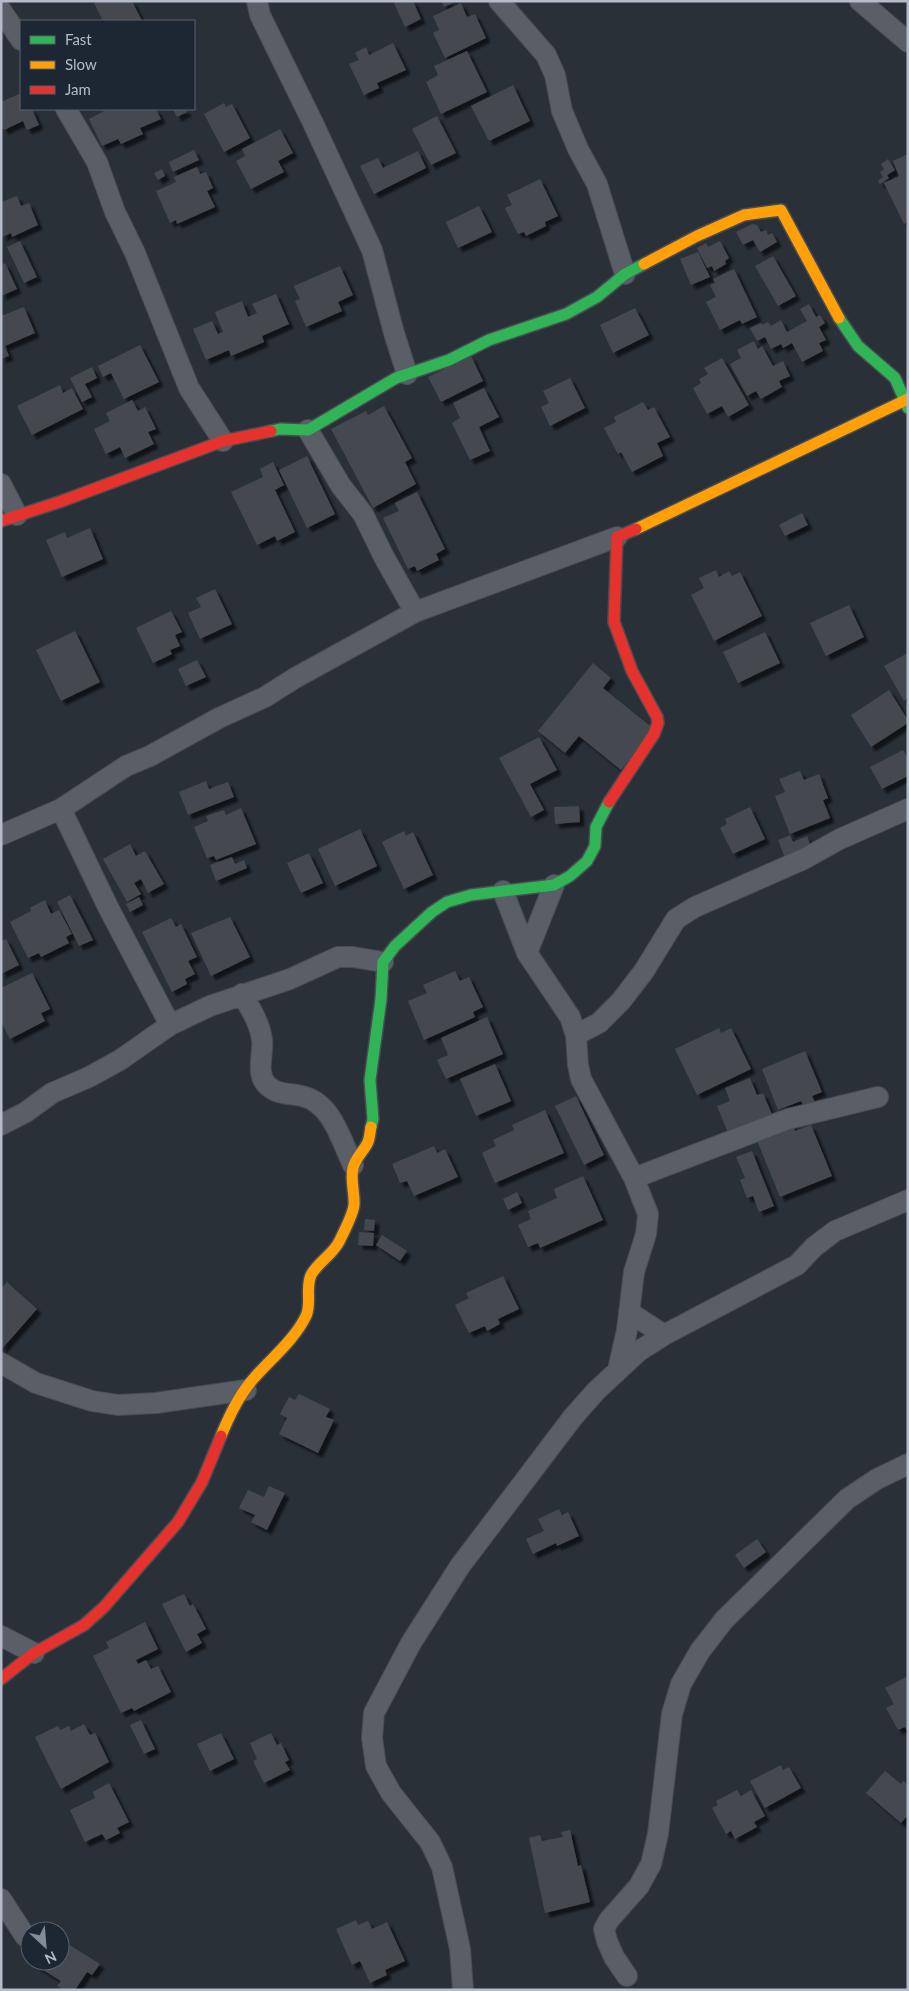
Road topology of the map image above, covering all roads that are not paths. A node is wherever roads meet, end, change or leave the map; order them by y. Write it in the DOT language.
graph roads {
  1 [pos="256,1"];
  2 [pos="499,1"];
  3 [pos="860,1"];
  4 [pos="1,10"];
  5 [pos="20,38"];
  6 [pos="908,42"];
  7 [pos="67,110"];
  8 [pos="625,274"];
  9 [pos="408,374"];
  10 [pos="907,402"];
  11 [pos="308,430"];
  12 [pos="223,441"];
  13 [pos="1,484"];
  14 [pos="9,518"];
  15 [pos="617,537"];
  16 [pos="415,612"];
  17 [pos="61,809"];
  18 [pos="908,809"];
  19 [pos="1,835"];
  20 [pos="554,885"];
  21 [pos="503,891"];
  22 [pos="527,953"];
  23 [pos="383,962"];
  24 [pos="242,994"];
  25 [pos="170,1025"];
  26 [pos="576,1035"];
  27 [pos="878,1097"];
  28 [pos="1,1125"];
  29 [pos="353,1165"];
  30 [pos="634,1178"];
  31 [pos="908,1200"];
  32 [pos="629,1312"];
  33 [pos="664,1335"];
  34 [pos="1,1363"];
  35 [pos="618,1370"];
  36 [pos="246,1390"];
  37 [pos="204,1397"];
  38 [pos="227,1422"];
  39 [pos="908,1464"];
  40 [pos="1,1636"];
  41 [pos="34,1653"];
  42 [pos="1,1679"];
  43 [pos="1,1899"];
  44 [pos="20,1928"];
  45 [pos="627,1976"];
  46 [pos="463,1990"];
  1 -- 9 [label="street"];
  2 -- 8 [label="street"];
  3 -- 6 [label="street"];
  4 -- 5 [label="street"];
  7 -- 12 [label="street"];
  8 -- 9 [label="street"];
  8 -- 10 [label="street"];
  9 -- 11 [label="street"];
  10 -- 15 [label="street"];
  11 -- 12 [label="street"];
  11 -- 16 [label="street"];
  12 -- 14 [label="street"];
  13 -- 14 [label="street"];
  15 -- 16 [label="street"];
  15 -- 20 [label="street"];
  16 -- 17 [label="street"];
  17 -- 19 [label="street"];
  17 -- 25 [label="street"];
  18 -- 26 [label="street"];
  20 -- 21 [label="street"];
  20 -- 22 [label="street"];
  21 -- 22 [label="street"];
  21 -- 23 [label="street"];
  22 -- 26 [label="street"];
  23 -- 24 [label="street"];
  23 -- 29 [label="street"];
  24 -- 25 [label="street"];
  24 -- 29 [label="street"];
  25 -- 28 [label="street"];
  26 -- 30 [label="street"];
  27 -- 30 [label="street"];
  29 -- 36 [label="street"];
  30 -- 32 [label="street"];
  31 -- 33 [label="street"];
  32 -- 33 [label="street"];
  32 -- 35 [label="street"];
  33 -- 35 [label="street"];
  34 -- 37 [label="street"];
  35 -- 46 [label="street"];
  36 -- 37 [label="street"];
  36 -- 38 [label="street"];
  37 -- 38 [label="street"];
  38 -- 41 [label="street"];
  39 -- 45 [label="street"];
  40 -- 41 [label="street"];
  41 -- 42 [label="street"];
  43 -- 44 [label="street"];
}
